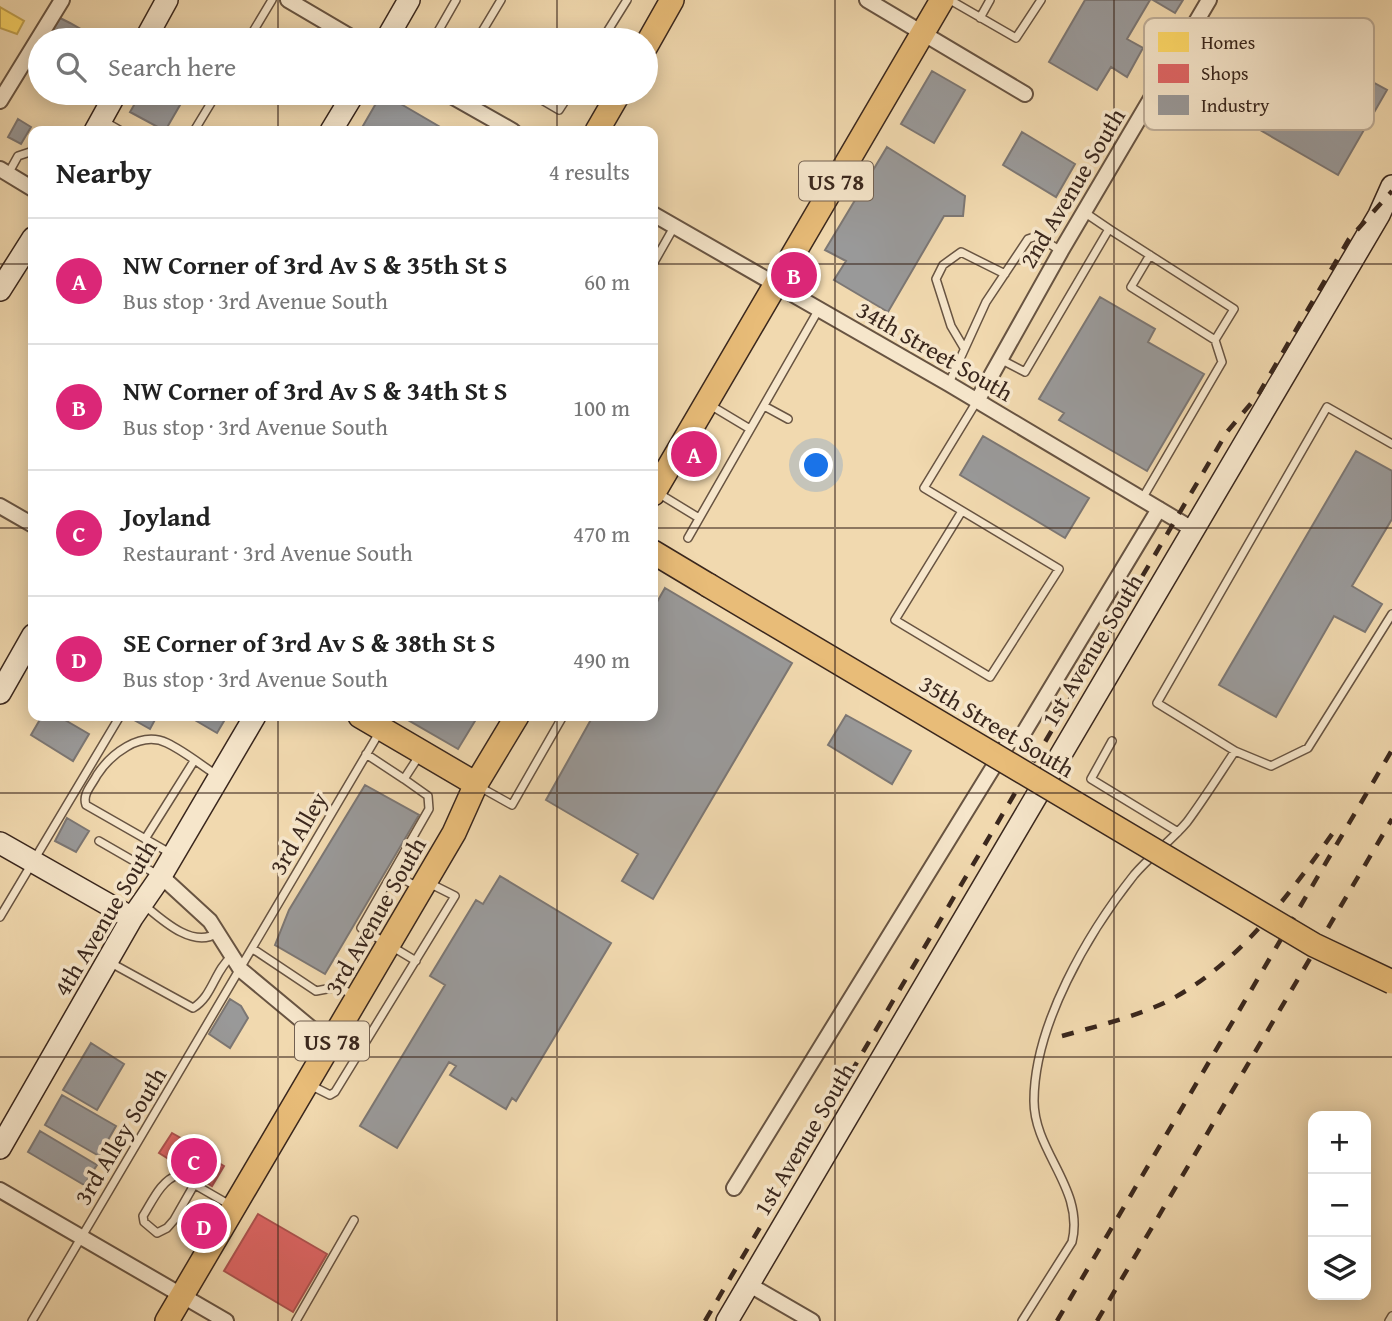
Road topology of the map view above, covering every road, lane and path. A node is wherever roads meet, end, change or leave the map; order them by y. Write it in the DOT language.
graph roads {
  1 [pos="62,0"];
  2 [pos="167,0"];
  3 [pos="272,0"];
  4 [pos="288,0"];
  5 [pos="409,0"];
  6 [pos="456,0"];
  7 [pos="501,0"];
  8 [pos="626,0"];
  9 [pos="672,0"];
  10 [pos="867,0"];
  11 [pos="942,0"];
  12 [pos="950,0"];
  13 [pos="990,0"];
  14 [pos="1041,0"];
  15 [pos="1209,0"];
  16 [pos="980,18"];
  17 [pos="1198,18"];
  18 [pos="45,28"];
  19 [pos="152,28"];
  20 [pos="255,28"];
  21 [pos="336,28"];
  22 [pos="393,28"];
  23 [pos="440,28"];
  24 [pos="484,28"];
  25 [pos="609,28"];
  26 [pos="656,28"];
  27 [pos="923,33"];
  28 [pos="28,55"];
  29 [pos="1025,94"];
  30 [pos="0,101"];
  31 [pos="109,105"];
  32 [pos="210,105"];
  33 [pos="347,105"];
  34 [pos="467,105"];
  35 [pos="612,105"];
  36 [pos="1144,110"];
  37 [pos="98,125"];
  38 [pos="197,126"];
  39 [pos="334,126"];
  40 [pos="504,126"];
  41 [pos="600,126"];
  42 [pos="28,153"];
  43 [pos="4,172"];
  44 [pos="28,186"];
  45 [pos="1392,186"];
  46 [pos="1084,212"];
  47 [pos="658,217"];
  48 [pos="674,227"];
  49 [pos="1109,229"];
  50 [pos="28,246"];
  51 [pos="1061,251"];
  52 [pos="658,255"];
  53 [pos="1150,255"];
  54 [pos="1005,274"];
  55 [pos="776,284"];
  56 [pos="0,290"];
  57 [pos="819,309"];
  58 [pos="1214,340"];
  59 [pos="964,348"];
  60 [pos="1000,359"];
  61 [pos="949,384"];
  62 [pos="977,401"];
  63 [pos="706,403"];
  64 [pos="764,406"];
  65 [pos="789,419"];
  66 [pos="750,429"];
  67 [pos="1392,444"];
  68 [pos="658,486"];
  69 [pos="658,495"];
  70 [pos="1142,499"];
  71 [pos="0,506"];
  72 [pos="1158,509"];
  73 [pos="962,511"];
  74 [pos="699,518"];
  75 [pos="28,522"];
  76 [pos="1194,530"];
  77 [pos="688,538"];
  78 [pos="658,558"];
  79 [pos="1392,614"];
  80 [pos="28,644"];
  81 [pos="0,693"];
  82 [pos="117,721"];
  83 [pos="252,721"];
  84 [pos="514,721"];
  85 [pos="561,721"];
  86 [pos="385,722"];
  87 [pos="1112,741"];
  88 [pos="1235,751"];
  89 [pos="421,752"];
  90 [pos="366,754"];
  91 [pos="1000,755"];
  92 [pos="194,761"];
  93 [pos="219,777"];
  94 [pos="404,779"];
  95 [pos="1045,781"];
  96 [pos="476,785"];
  97 [pos="1178,832"];
  98 [pos="145,838"];
  99 [pos="99,841"];
  100 [pos="0,843"];
  101 [pos="174,855"];
  102 [pos="33,861"];
  103 [pos="393,873"];
  104 [pos="161,876"];
  105 [pos="423,885"];
  106 [pos="137,911"];
  107 [pos="0,917"];
  108 [pos="217,933"];
  109 [pos="388,945"];
  110 [pos="253,949"];
  111 [pos="232,956"];
  112 [pos="107,960"];
  113 [pos="416,961"];
  114 [pos="240,970"];
  115 [pos="1392,982"];
  116 [pos="358,997"];
  117 [pos="332,1040"];
  118 [pos="362,1052"];
  119 [pos="307,1084"];
  120 [pos="0,1148"];
  121 [pos="194,1185"];
  122 [pos="734,1188"];
  123 [pos="0,1190"];
  124 [pos="234,1207"];
  125 [pos="354,1220"];
  126 [pos="82,1237"];
  127 [pos="748,1284"];
  128 [pos="183,1294"];
  129 [pos="1392,1316"];
  130 [pos="32,1321"];
  131 [pos="167,1321"];
  132 [pos="226,1321"];
  133 [pos="296,1321"];
  134 [pos="727,1321"];
  135 [pos="812,1321"];
  136 [pos="1022,1321"];
  137 [pos="1389,1321"];
  1 -- 18 [label="street"];
  2 -- 19 [label="street"];
  3 -- 20 [label="lane"];
  4 -- 21 [label="street"];
  5 -- 22 [label="street"];
  6 -- 23 [label="lane"];
  7 -- 24 [label="lane"];
  8 -- 25 [label="lane"];
  9 -- 26 [label="main road"];
  10 -- 27 [label="street"];
  11 -- 27 [label="main road, US 78"];
  12 -- 16 [label="lane"];
  13 -- 16 [label="lane"];
  14 -- 16 [label="lane"];
  15 -- 17 [label="street, 2nd Avenue South"];
  27 -- 29 [label="street"];
  27 -- 55 [label="main road, US 78"];
  28 -- 30 [label="street"];
  31 -- 37 [label="street"];
  32 -- 38 [label="lane"];
  33 -- 39 [label="street"];
  34 -- 40 [label="street"];
  35 -- 41 [label="main road"];
  36 -- 46 [label="street, 2nd Avenue South"];
  42 -- 43 [label="lane"];
  43 -- 44 [label="street"];
  45 -- 76 [label="street, 1st Avenue South"];
  46 -- 49 [label="lane"];
  46 -- 51 [label="street, 2nd Avenue South"];
  47 -- 48 [label="street, 34th Street South"];
  48 -- 52 [label="lane"];
  48 -- 55 [label="street, 34th Street South"];
  49 -- 53 [label="lane"];
  49 -- 60 [label="lane"];
  50 -- 56 [label="street"];
  51 -- 54 [label="lane"];
  51 -- 60 [label="street, 2nd Avenue South"];
  53 -- 58 [label="lane"];
  53 -- 58 [label="lane"];
  54 -- 59 [label="lane"];
  54 -- 59 [label="lane"];
  55 -- 57 [label="street, 34th Street South"];
  55 -- 63 [label="main road, US 78"];
  57 -- 61 [label="street, 34th Street South"];
  57 -- 64 [label="lane"];
  58 -- 70 [label="lane"];
  59 -- 61 [label="lane"];
  60 -- 62 [label="street, 2nd Avenue South"];
  61 -- 62 [label="street, 34th Street South"];
  62 -- 70 [label="street, 34th Street South"];
  62 -- 73 [label="lane"];
  63 -- 66 [label="lane"];
  63 -- 68 [label="main road, US 78"];
  64 -- 65 [label="lane"];
  64 -- 66 [label="lane"];
  66 -- 74 [label="lane"];
  67 -- 88 [label="lane"];
  69 -- 74 [label="lane"];
  70 -- 72 [label="street, 34th Street South"];
  71 -- 75 [label="street"];
  72 -- 76 [label="street, 34th Street South"];
  72 -- 91 [label="street, 1st Avenue South"];
  73 -- 73 [label="lane"];
  74 -- 77 [label="lane"];
  76 -- 95 [label="street, 1st Avenue South"];
  78 -- 115 [label="main road, 35th Street South, bridge"];
  79 -- 88 [label="lane"];
  80 -- 81 [label="street"];
  82 -- 102 [label="lane"];
  83 -- 93 [label="street, 4th Avenue South"];
  84 -- 96 [label="main road, 3rd Avenue South / US 78"];
  85 -- 96 [label="lane"];
  86 -- 89 [label="main road"];
  86 -- 90 [label="lane, 3rd Alley"];
  87 -- 97 [label="lane"];
  88 -- 97 [label="lane"];
  89 -- 94 [label="lane"];
  89 -- 96 [label="main road"];
  90 -- 94 [label="lane"];
  90 -- 110 [label="lane, 3rd Alley"];
  91 -- 95 [label="lane"];
  91 -- 122 [label="street, 1st Avenue South"];
  92 -- 93 [label="lane"];
  92 -- 98 [label="lane"];
  92 -- 98 [label="lane"];
  93 -- 101 [label="street, 4th Avenue South"];
  94 -- 103 [label="lane"];
  95 -- 127 [label="street, 1st Avenue South"];
  96 -- 105 [label="main road, 3rd Avenue South / US 78"];
  97 -- 136 [label="lane"];
  98 -- 101 [label="lane"];
  99 -- 104 [label="lane"];
  100 -- 102 [label="street"];
  101 -- 104 [label="street, 4th Avenue South"];
  102 -- 106 [label="street"];
  102 -- 107 [label="lane"];
  103 -- 105 [label="lane"];
  103 -- 109 [label="lane"];
  104 -- 106 [label="street, 4th Avenue South"];
  104 -- 108 [label="street"];
  105 -- 109 [label="main road, 3rd Avenue South / US 78"];
  105 -- 113 [label="lane"];
  106 -- 108 [label="lane"];
  106 -- 112 [label="street, 4th Avenue South"];
  108 -- 111 [label="street"];
  109 -- 113 [label="lane"];
  109 -- 116 [label="main road, 3rd Avenue South / US 78"];
  110 -- 114 [label="lane, 3rd Alley"];
  110 -- 116 [label="lane"];
  111 -- 112 [label="lane"];
  111 -- 114 [label="street"];
  112 -- 120 [label="street, 4th Avenue South"];
  113 -- 118 [label="lane"];
  114 -- 117 [label="street"];
  114 -- 126 [label="lane, 3rd Alley South"];
  116 -- 117 [label="main road, 3rd Avenue South / US 78"];
  117 -- 118 [label="lane"];
  117 -- 119 [label="main road, 3rd Avenue South / US 78"];
  118 -- 119 [label="lane"];
  119 -- 124 [label="main road, 3rd Avenue South / US 78"];
  121 -- 121 [label="lane"];
  121 -- 124 [label="lane"];
  123 -- 126 [label="street"];
  124 -- 128 [label="main road, 3rd Avenue South / US 78"];
  125 -- 133 [label="lane"];
  126 -- 128 [label="street"];
  126 -- 130 [label="lane, 3rd Alley South"];
  127 -- 134 [label="street, 1st Avenue South"];
  127 -- 135 [label="street"];
  128 -- 131 [label="main road, 3rd Avenue South / US 78"];
  128 -- 132 [label="street"];
  129 -- 137 [label="lane"];
}
